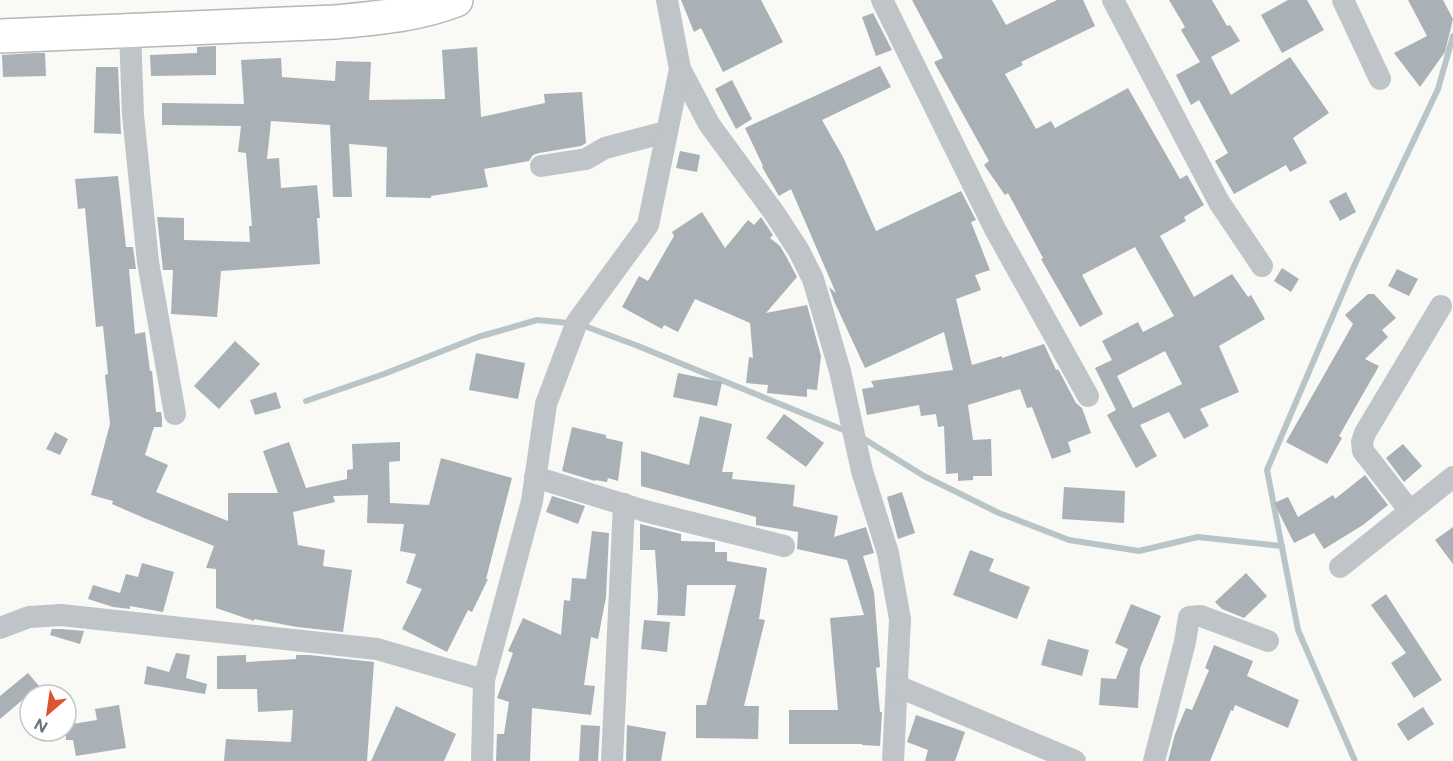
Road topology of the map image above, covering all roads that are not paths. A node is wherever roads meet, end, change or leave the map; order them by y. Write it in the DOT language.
graph roads {
  1 [pos="456,0"];
  2 [pos="667,0"];
  3 [pos="882,0"];
  4 [pos="1113,0"];
  5 [pos="1343,0"];
  6 [pos="130,30"];
  7 [pos="0,36"];
  8 [pos="680,69"];
  9 [pos="1380,79"];
  10 [pos="666,132"];
  11 [pos="541,166"];
  12 [pos="1262,266"];
  13 [pos="1441,306"];
  14 [pos="1088,396"];
  15 [pos="175,414"];
  16 [pos="535,477"];
  17 [pos="1453,477"];
  18 [pos="624,504"];
  19 [pos="1410,511"];
  20 [pos="784,546"];
  21 [pos="1340,567"];
  22 [pos="0,628"];
  23 [pos="1268,641"];
  24 [pos="484,680"];
  25 [pos="897,686"];
  26 [pos="482,761"];
  27 [pos="612,761"];
  28 [pos="893,761"];
  29 [pos="1075,761"];
  30 [pos="1154,761"];
  1 -- 6 [label="main road"];
  2 -- 8 [label="street"];
  3 -- 14 [label="street"];
  4 -- 12 [label="street"];
  5 -- 9 [label="street"];
  6 -- 7 [label="main road"];
  6 -- 15 [label="street"];
  8 -- 10 [label="street"];
  8 -- 25 [label="street"];
  10 -- 11 [label="street"];
  10 -- 16 [label="street"];
  13 -- 19 [label="street"];
  16 -- 18 [label="street"];
  16 -- 24 [label="street"];
  17 -- 19 [label="street"];
  18 -- 20 [label="street"];
  18 -- 27 [label="street"];
  19 -- 21 [label="street"];
  22 -- 24 [label="street"];
  23 -- 30 [label="street"];
  24 -- 26 [label="street"];
  25 -- 28 [label="street"];
  25 -- 29 [label="street"];
}
